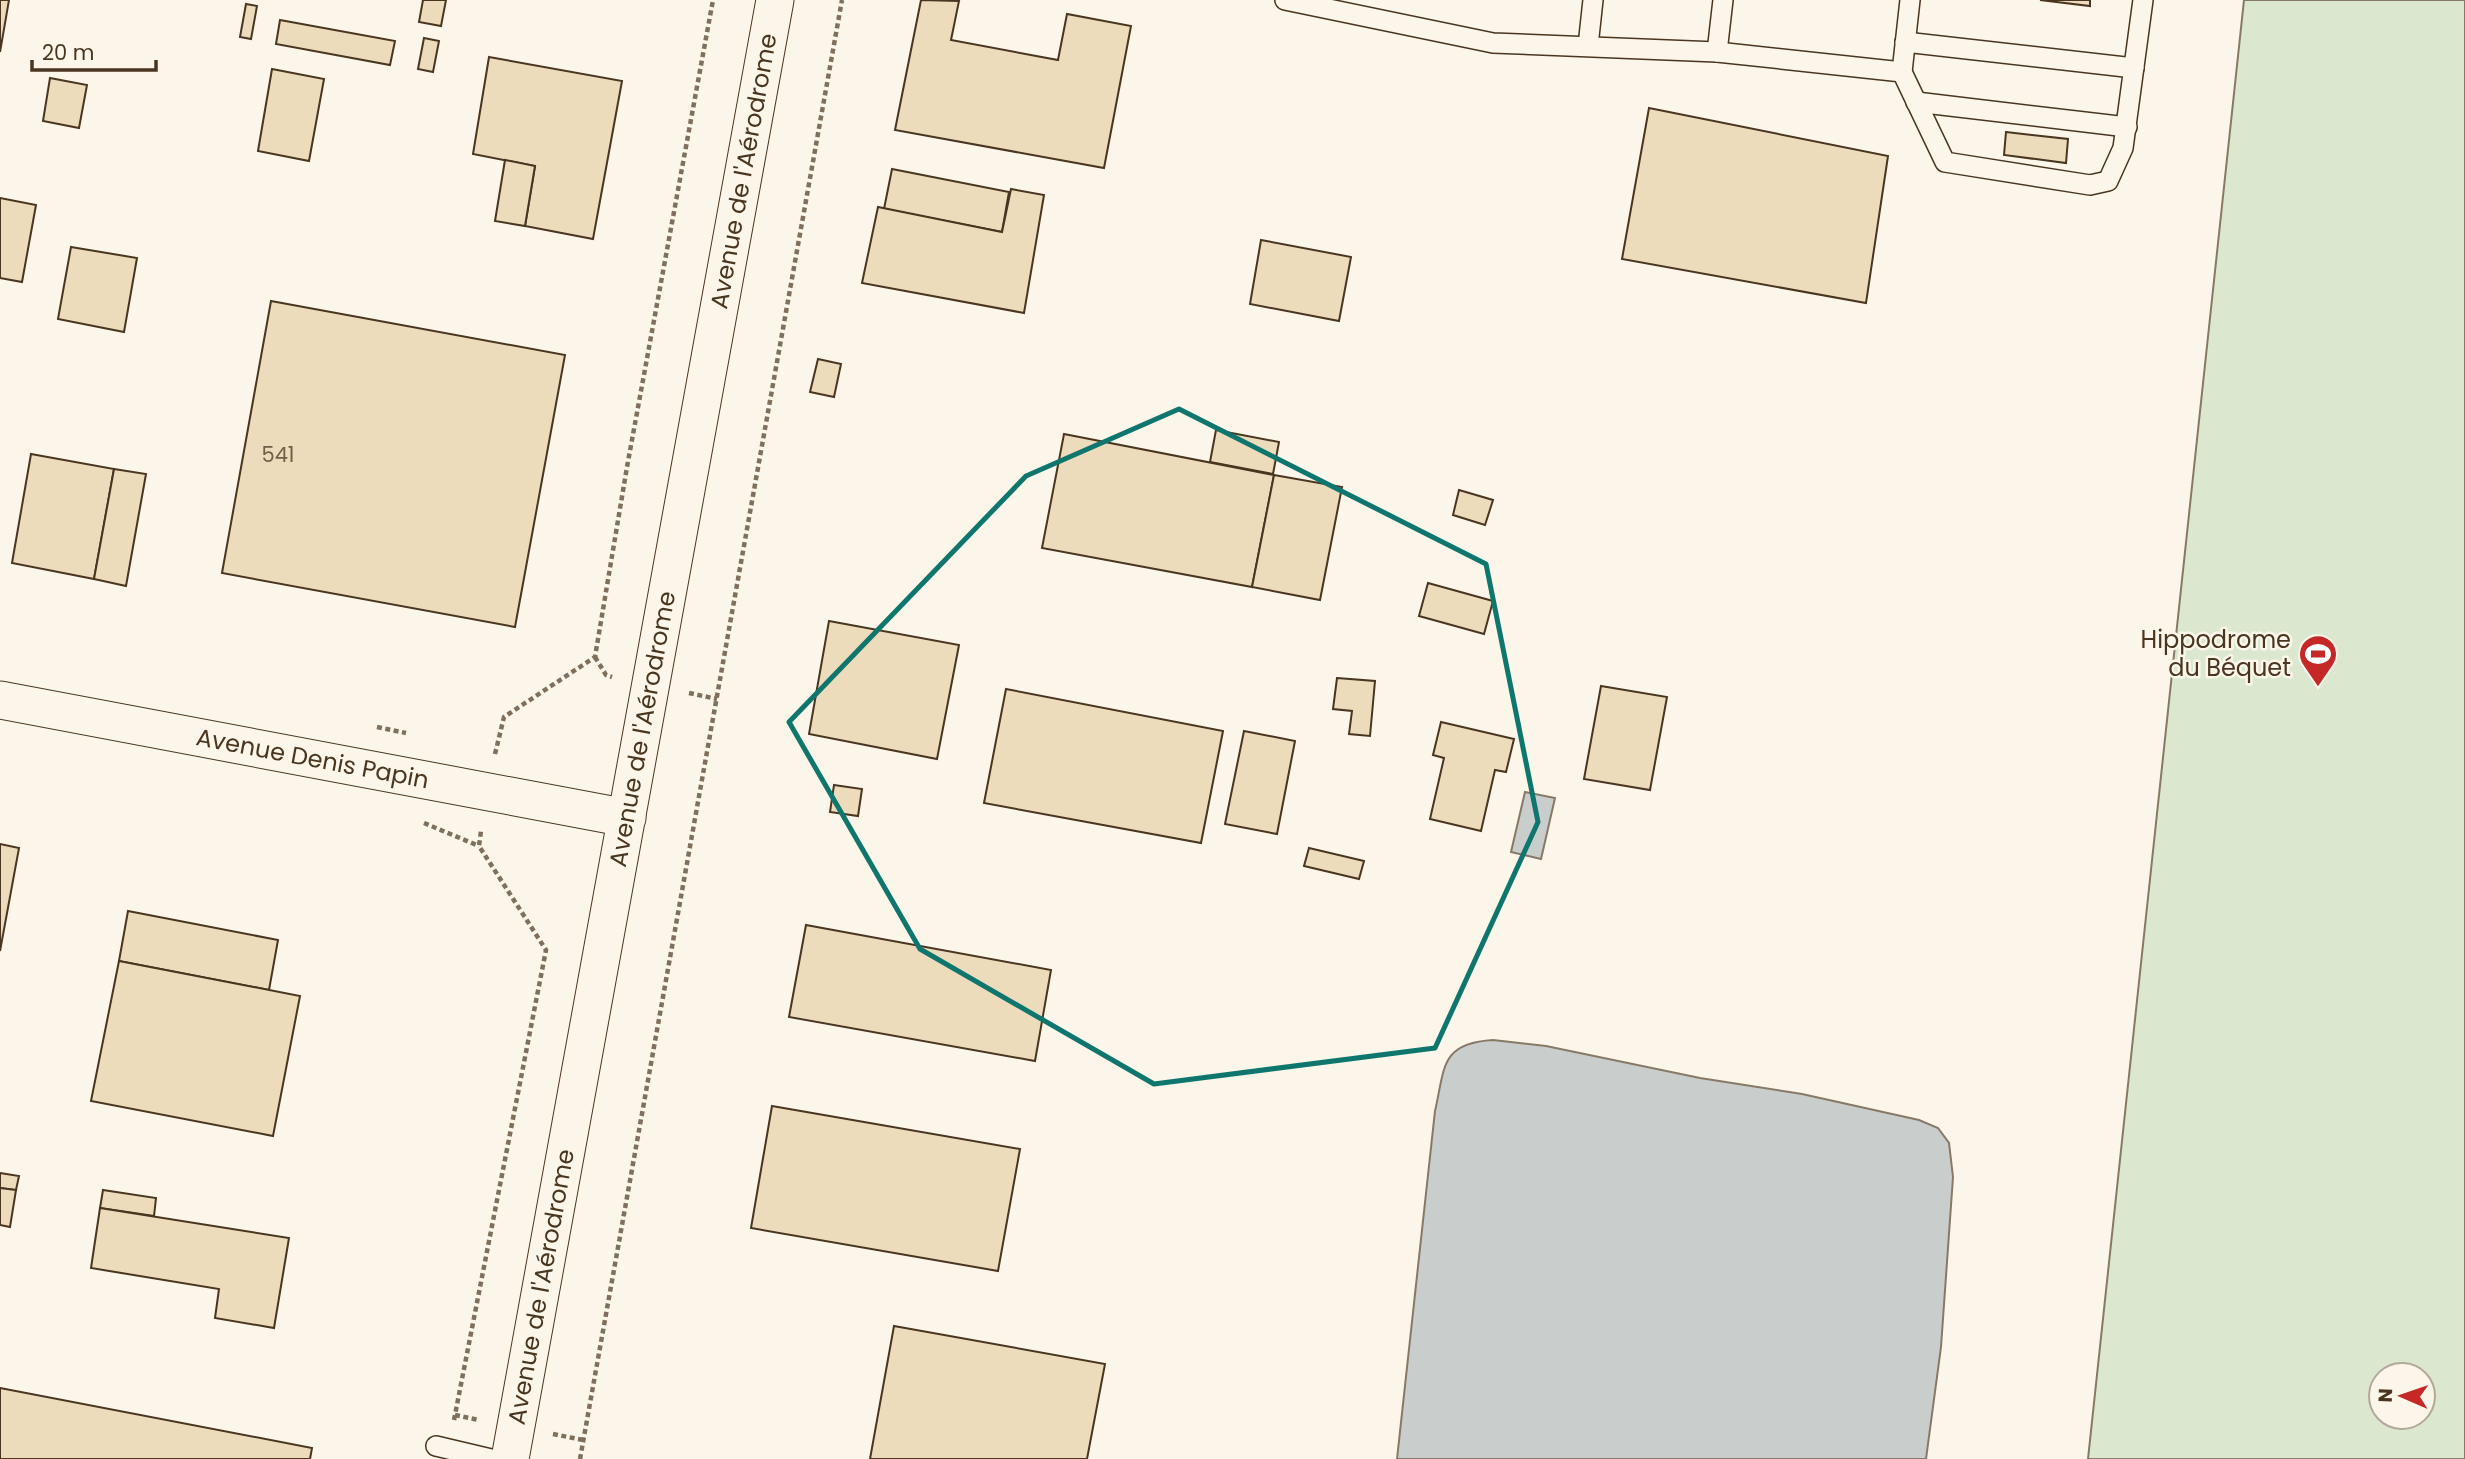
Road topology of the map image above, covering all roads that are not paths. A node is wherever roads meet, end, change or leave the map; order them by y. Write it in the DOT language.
graph roads {
  1 [pos="775,0"];
  2 [pos="1285,0"];
  3 [pos="1593,0"];
  4 [pos="1723,0"];
  5 [pos="1910,0"];
  6 [pos="2143,0"];
  7 [pos="1905,41"];
  8 [pos="1588,46"];
  9 [pos="1717,52"];
  10 [pos="2134,68"];
  11 [pos="1902,72"];
  12 [pos="1916,102"];
  13 [pos="2127,127"];
  14 [pos="0,700"];
  15 [pos="627,818"];
  16 [pos="443,1447"];
  17 [pos="491,1459"];
  18 [pos="510,1459"];
  1 -- 15 [label="street, Avenue de l'Aérodrome"];
  2 -- 8 [label="lane"];
  3 -- 8 [label="lane"];
  4 -- 9 [label="lane"];
  5 -- 7 [label="lane"];
  6 -- 10 [label="lane"];
  7 -- 10 [label="lane"];
  7 -- 11 [label="lane"];
  8 -- 9 [label="lane"];
  9 -- 11 [label="lane"];
  10 -- 13 [label="lane"];
  11 -- 12 [label="lane"];
  12 -- 13 [label="lane"];
  12 -- 13 [label="lane"];
  14 -- 15 [label="street, Avenue Denis Papin"];
  15 -- 18 [label="street, Avenue de l'Aérodrome"];
  16 -- 17 [label="lane"];
}
